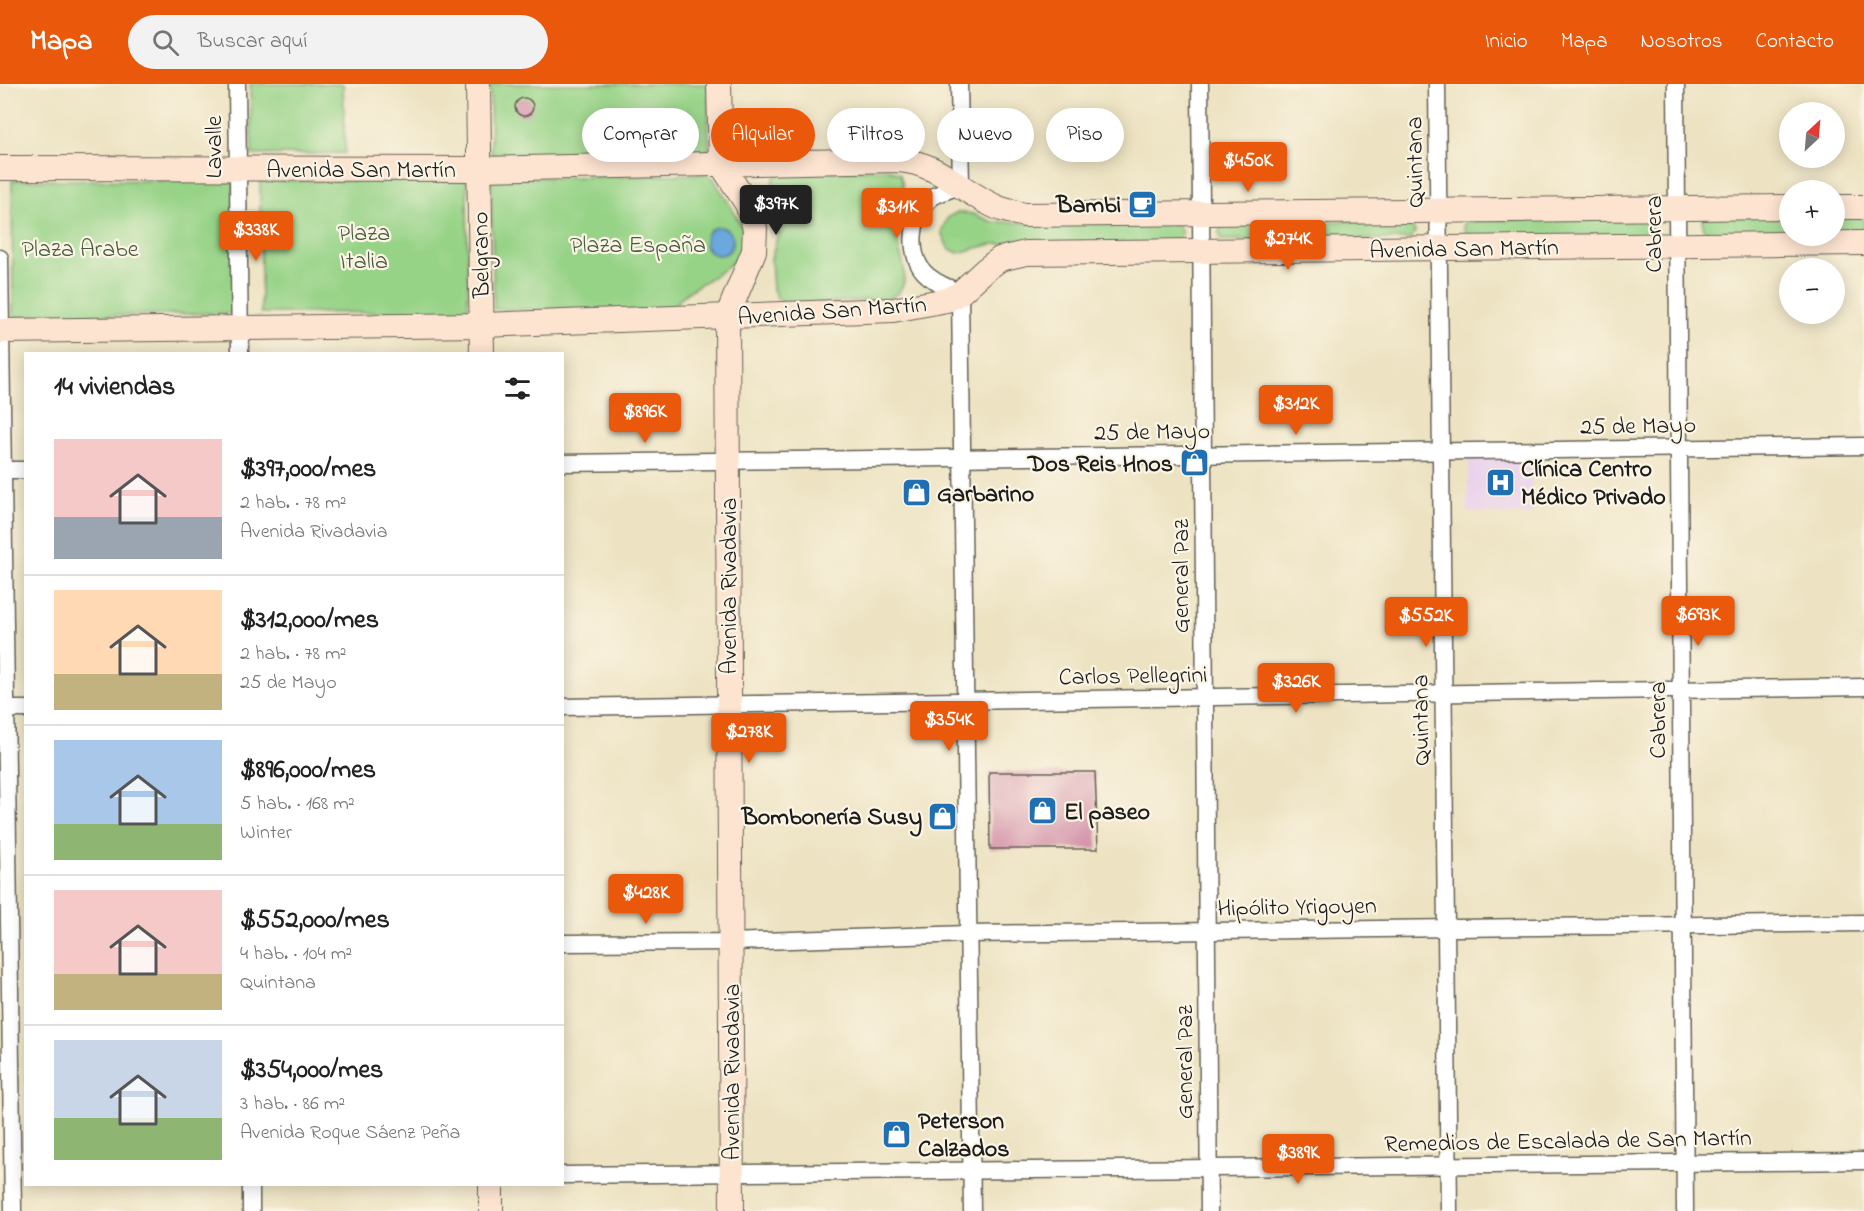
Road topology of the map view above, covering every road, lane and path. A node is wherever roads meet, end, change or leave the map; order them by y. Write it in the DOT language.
graph roads {
  1 [pos="237,84"];
  2 [pos="478,84"];
  3 [pos="719,84"];
  4 [pos="959,84"];
  5 [pos="1200,84"];
  6 [pos="1437,84"];
  7 [pos="1676,84"];
  8 [pos="721,164"];
  9 [pos="0,168"];
  10 [pos="478,169"];
  11 [pos="237,170"];
  12 [pos="961,185"];
  13 [pos="1779,207"];
  14 [pos="1845,207"];
  15 [pos="1864,207"];
  16 [pos="1677,209"];
  17 [pos="1439,211"];
  18 [pos="1201,214"];
  19 [pos="1864,243"];
  20 [pos="1677,245"];
  21 [pos="1439,248"];
  22 [pos="1201,251"];
  23 [pos="0,258"];
  24 [pos="960,293"];
  25 [pos="727,317"];
  26 [pos="482,325"];
  27 [pos="239,327"];
  28 [pos="1,331"];
  29 [pos="240,352"];
  30 [pos="482,352"];
  31 [pos="1864,446"];
  32 [pos="1679,448"];
  33 [pos="1441,452"];
  34 [pos="1203,454"];
  35 [pos="962,458"];
  36 [pos="728,460"];
  37 [pos="564,463"];
  38 [pos="2,470"];
  39 [pos="24,470"];
  40 [pos="1864,687"];
  41 [pos="1681,690"];
  42 [pos="1444,694"];
  43 [pos="1205,698"];
  44 [pos="965,702"];
  45 [pos="728,706"];
  46 [pos="564,707"];
  47 [pos="3,709"];
  48 [pos="24,709"];
  49 [pos="1864,923"];
  50 [pos="1683,925"];
  51 [pos="1446,928"];
  52 [pos="1207,931"];
  53 [pos="968,934"];
  54 [pos="730,942"];
  55 [pos="564,943"];
  56 [pos="12,947"];
  57 [pos="1864,1161"];
  58 [pos="1685,1163"];
  59 [pos="1449,1166"];
  60 [pos="1209,1168"];
  61 [pos="971,1171"];
  62 [pos="732,1174"];
  63 [pos="564,1175"];
  64 [pos="13,1180"];
  65 [pos="251,1186"];
  66 [pos="491,1186"];
  67 [pos="13,1211"];
  68 [pos="251,1211"];
  69 [pos="491,1211"];
  70 [pos="732,1211"];
  71 [pos="972,1211"];
  72 [pos="1209,1211"];
  73 [pos="1449,1211"];
  74 [pos="1685,1211"];
  1 -- 11 [label="street, Lavalle"];
  2 -- 10 [label="main road, Belgrano"];
  3 -- 8 [label="main road"];
  4 -- 12 [label="street"];
  5 -- 18 [label="street, General Paz"];
  6 -- 17 [label="street, Quintana"];
  7 -- 16 [label="street, Cabrera"];
  8 -- 10 [label="main road, Avenida San Martín"];
  8 -- 12 [label="main road, Avenida San Martín"];
  8 -- 25 [label="main road, Avenida Rivadavia"];
  9 -- 11 [label="main road, Avenida San Martín"];
  10 -- 11 [label="main road, Avenida San Martín"];
  10 -- 26 [label="main road, Belgrano"];
  11 -- 27 [label="street, Lavalle"];
  12 -- 18 [label="main road, Avenida San Martín"];
  12 -- 24 [label="street"];
  13 -- 16 [label="main road, Avenida San Martín"];
  14 -- 15 [label="main road"];
  16 -- 17 [label="main road, Avenida San Martín"];
  16 -- 20 [label="street, Cabrera"];
  17 -- 18 [label="main road, Avenida San Martín"];
  17 -- 21 [label="street, Quintana"];
  18 -- 22 [label="street, General Paz"];
  19 -- 20 [label="main road, Avenida San Martín"];
  20 -- 21 [label="main road, Avenida San Martín"];
  20 -- 32 [label="street, Cabrera"];
  21 -- 22 [label="main road, Avenida San Martín"];
  21 -- 33 [label="street, Quintana"];
  22 -- 24 [label="main road, Avenida San Martín"];
  22 -- 34 [label="street, General Paz"];
  23 -- 28 [label="street"];
  24 -- 25 [label="main road, Avenida San Martín"];
  24 -- 35 [label="street"];
  25 -- 26 [label="main road, Avenida San Martín"];
  25 -- 36 [label="main road, Avenida Rivadavia"];
  26 -- 27 [label="main road, Avenida San Martín"];
  26 -- 30 [label="main road, Belgrano"];
  27 -- 28 [label="main road, Avenida San Martín"];
  27 -- 29 [label="street, Lavalle"];
  28 -- 38 [label="street"];
  31 -- 32 [label="street, 25 de Mayo"];
  32 -- 33 [label="street, 25 de Mayo"];
  32 -- 41 [label="street, Cabrera"];
  33 -- 34 [label="street, 25 de Mayo"];
  33 -- 42 [label="street, Quintana"];
  34 -- 35 [label="street, 25 de Mayo"];
  34 -- 43 [label="street, General Paz"];
  35 -- 36 [label="street, 25 de Mayo"];
  35 -- 44 [label="street"];
  36 -- 37 [label="street, 25 de Mayo"];
  36 -- 45 [label="main road, Avenida Rivadavia"];
  38 -- 39 [label="street"];
  38 -- 47 [label="street"];
  40 -- 41 [label="street, Carlos Pellegrini"];
  41 -- 42 [label="street, Carlos Pellegrini"];
  41 -- 50 [label="street, Cabrera"];
  42 -- 43 [label="street, Carlos Pellegrini"];
  42 -- 51 [label="street, Quintana"];
  43 -- 44 [label="street, Carlos Pellegrini"];
  43 -- 52 [label="street, General Paz"];
  44 -- 45 [label="street, Carlos Pellegrini"];
  44 -- 53 [label="street"];
  45 -- 46 [label="street, Carlos Pellegrini"];
  45 -- 54 [label="main road, Avenida Rivadavia"];
  47 -- 48 [label="street"];
  47 -- 56 [label="street"];
  49 -- 50 [label="street, Hipólito Yrigoyen"];
  50 -- 51 [label="street, Hipólito Yrigoyen"];
  50 -- 58 [label="street, Cabrera"];
  51 -- 52 [label="street, Hipólito Yrigoyen"];
  51 -- 59 [label="street, Quintana"];
  52 -- 53 [label="street, Hipólito Yrigoyen"];
  52 -- 60 [label="street, General Paz"];
  53 -- 54 [label="street, Hipólito Yrigoyen"];
  53 -- 61 [label="street"];
  54 -- 55 [label="street, Hipólito Yrigoyen"];
  54 -- 62 [label="main road, Avenida Rivadavia"];
  56 -- 64 [label="street"];
  57 -- 58 [label="street, Remedios de Escalada de San Martín"];
  58 -- 59 [label="street, Remedios de Escalada de San Martín"];
  58 -- 74 [label="street, Cabrera"];
  59 -- 60 [label="street, Remedios de Escalada de San Martín"];
  59 -- 73 [label="street, Quintana"];
  60 -- 61 [label="street, Remedios de Escalada de San Martín"];
  60 -- 72 [label="street, General Paz"];
  61 -- 62 [label="street, Remedios de Escalada de San Martín"];
  61 -- 71 [label="street"];
  62 -- 63 [label="street, Remedios de Escalada de San Martín"];
  62 -- 70 [label="main road, Avenida Rivadavia"];
  64 -- 67 [label="street"];
  65 -- 68 [label="street"];
  66 -- 69 [label="main road"];
}
